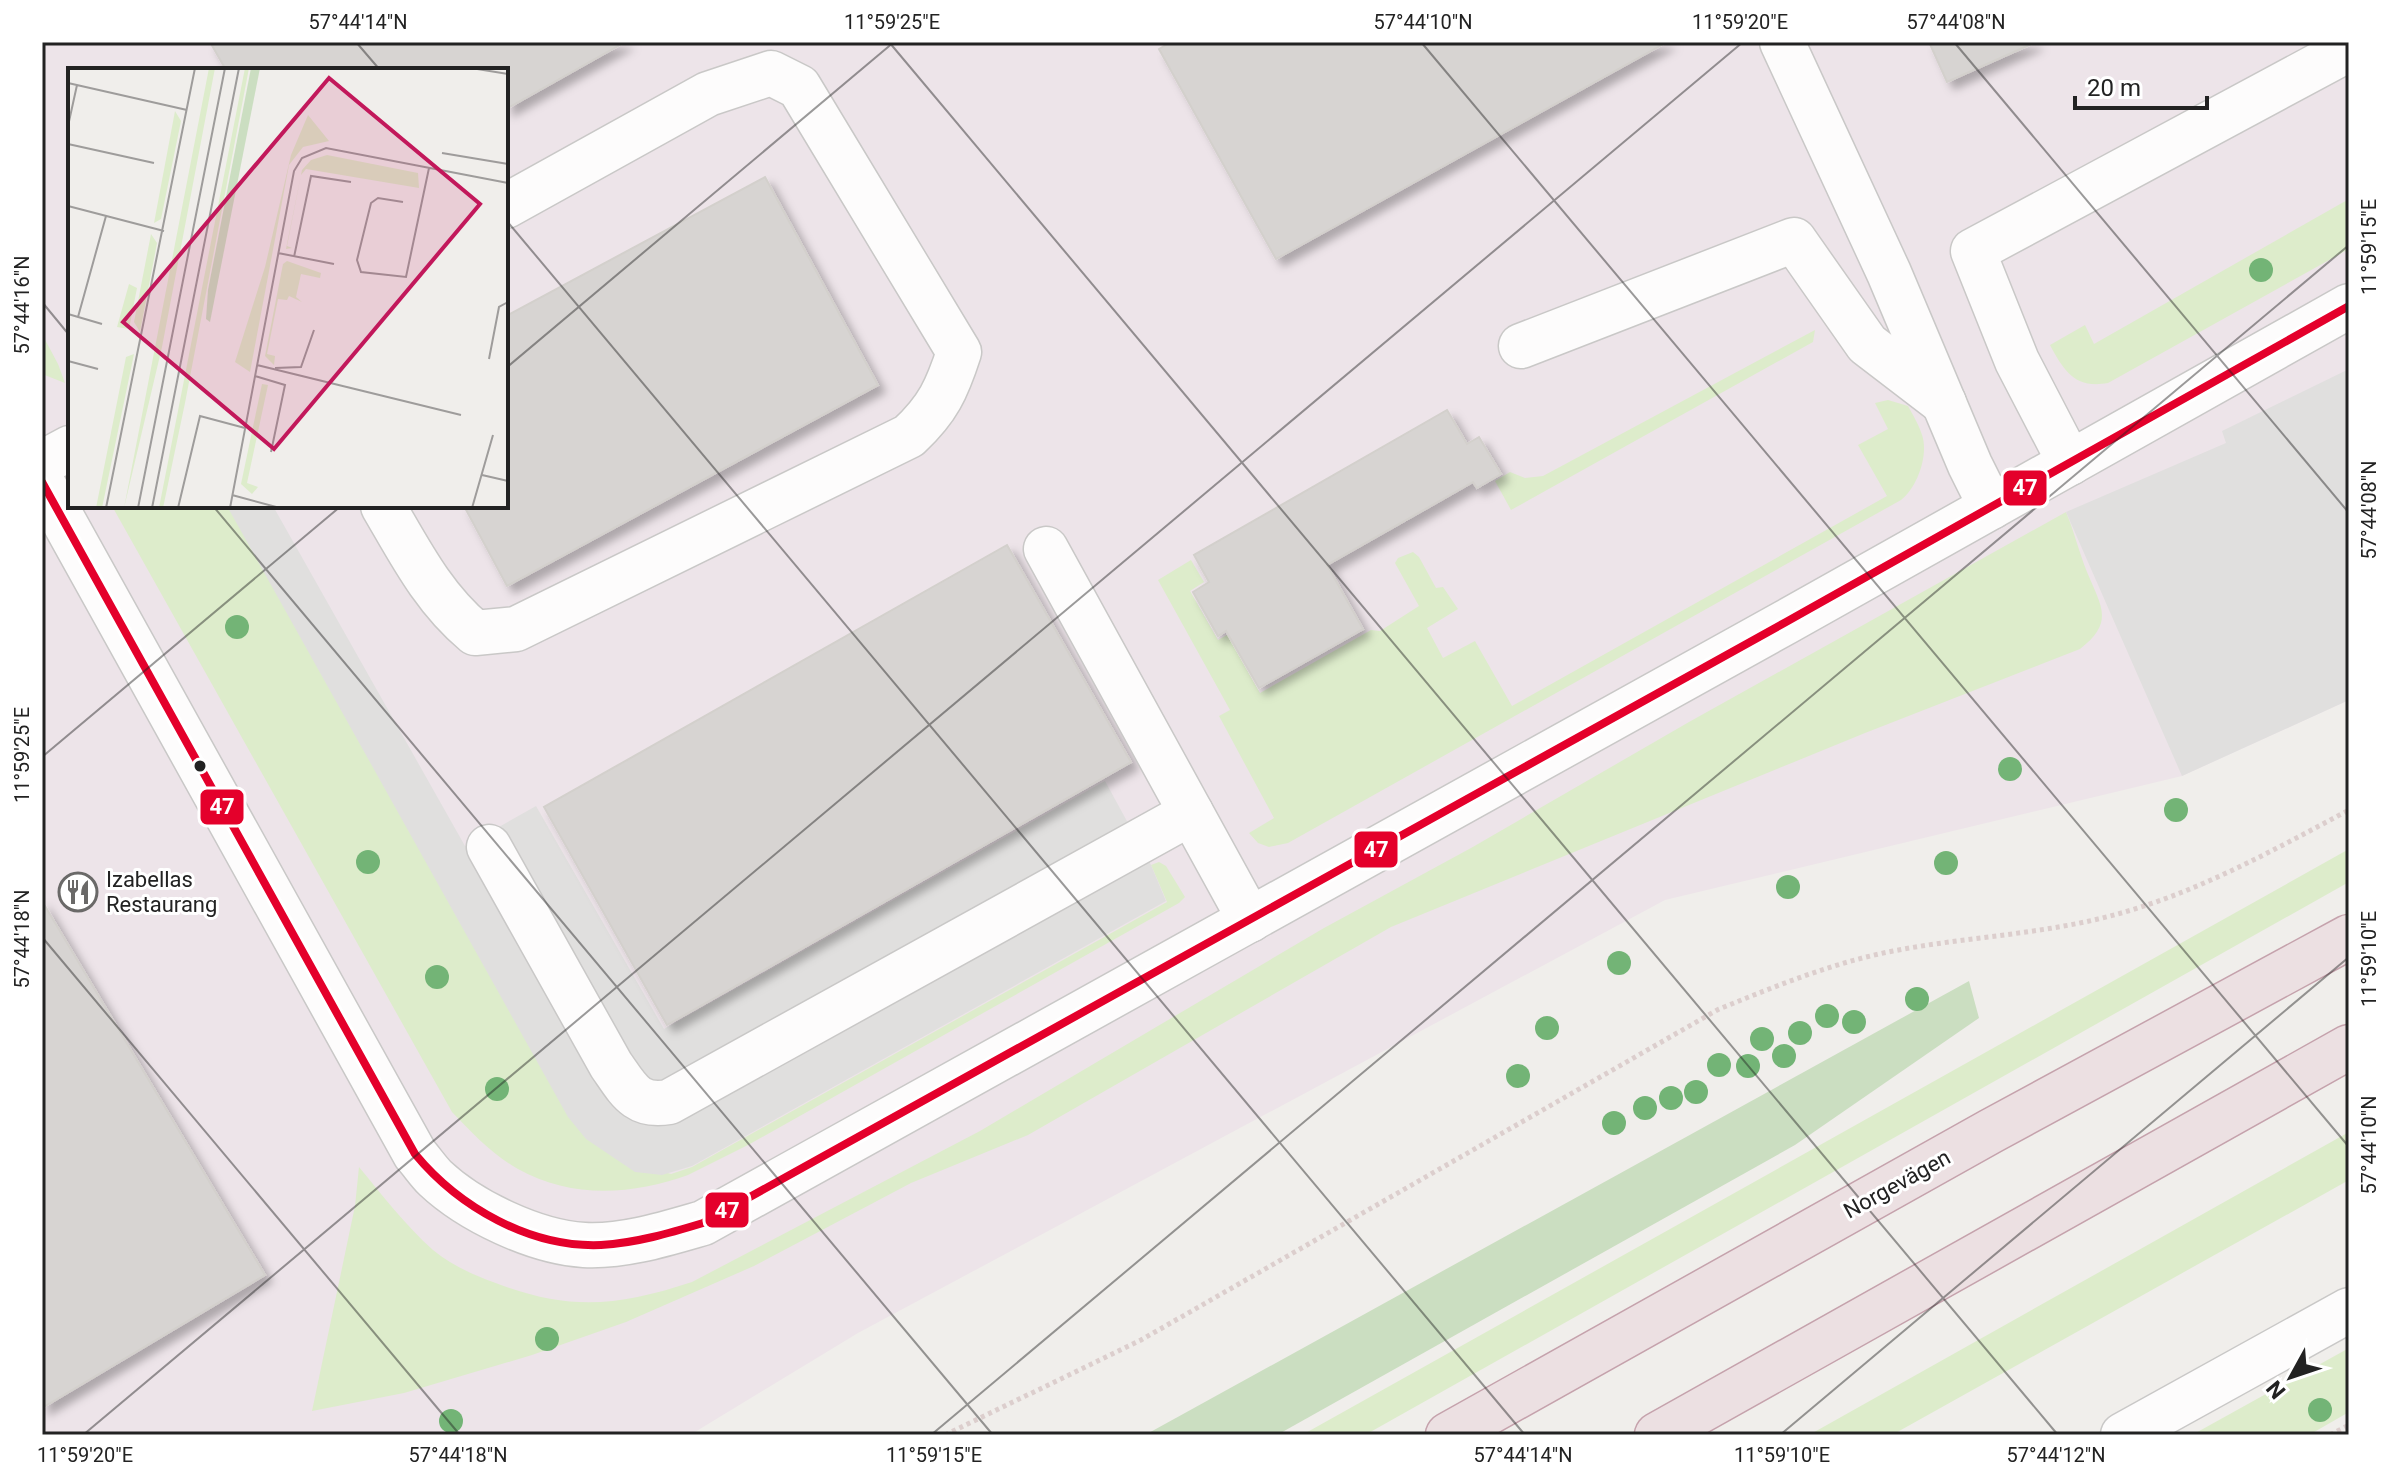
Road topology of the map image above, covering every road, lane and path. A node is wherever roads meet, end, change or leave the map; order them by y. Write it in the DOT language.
graph roads {
  1 [pos="1782,42"];
  2 [pos="2349,49"];
  3 [pos="508,205"];
  4 [pos="2349,306"];
  5 [pos="1521,346"];
  6 [pos="1944,403"];
  7 [pos="68,449"];
  8 [pos="42,463"];
  9 [pos="2070,463"];
  10 [pos="42,482"];
  11 [pos="1991,507"];
  12 [pos="384,508"];
  13 [pos="1046,549"];
  14 [pos="2349,810"];
  15 [pos="1191,813"];
  16 [pos="489,847"];
  17 [pos="1250,920"];
  18 [pos="2349,937"];
  19 [pos="2349,1047"];
  20 [pos="2349,1310"];
  21 [pos="2349,1425"];
  22 [pos="945,1435"];
  23 [pos="1448,1435"];
  24 [pos="1657,1435"];
  25 [pos="2123,1435"];
  26 [pos="2330,1435"];
  1 -- 6 [label="street"];
  2 -- 9 [label="street"];
  3 -- 12 [label="street"];
  4 -- 9 [label="street"];
  5 -- 6 [label="street"];
  6 -- 11 [label="street"];
  7 -- 8 [label="street"];
  9 -- 11 [label="street"];
  10 -- 17 [label="street"];
  11 -- 17 [label="street"];
  13 -- 15 [label="street"];
  14 -- 22 [label="path"];
  15 -- 16 [label="street"];
  15 -- 17 [label="street"];
  18 -- 23 [label="highway, Norgevägen"];
  19 -- 24 [label="highway"];
  20 -- 25 [label="street"];
  21 -- 26 [label="path"];
}
